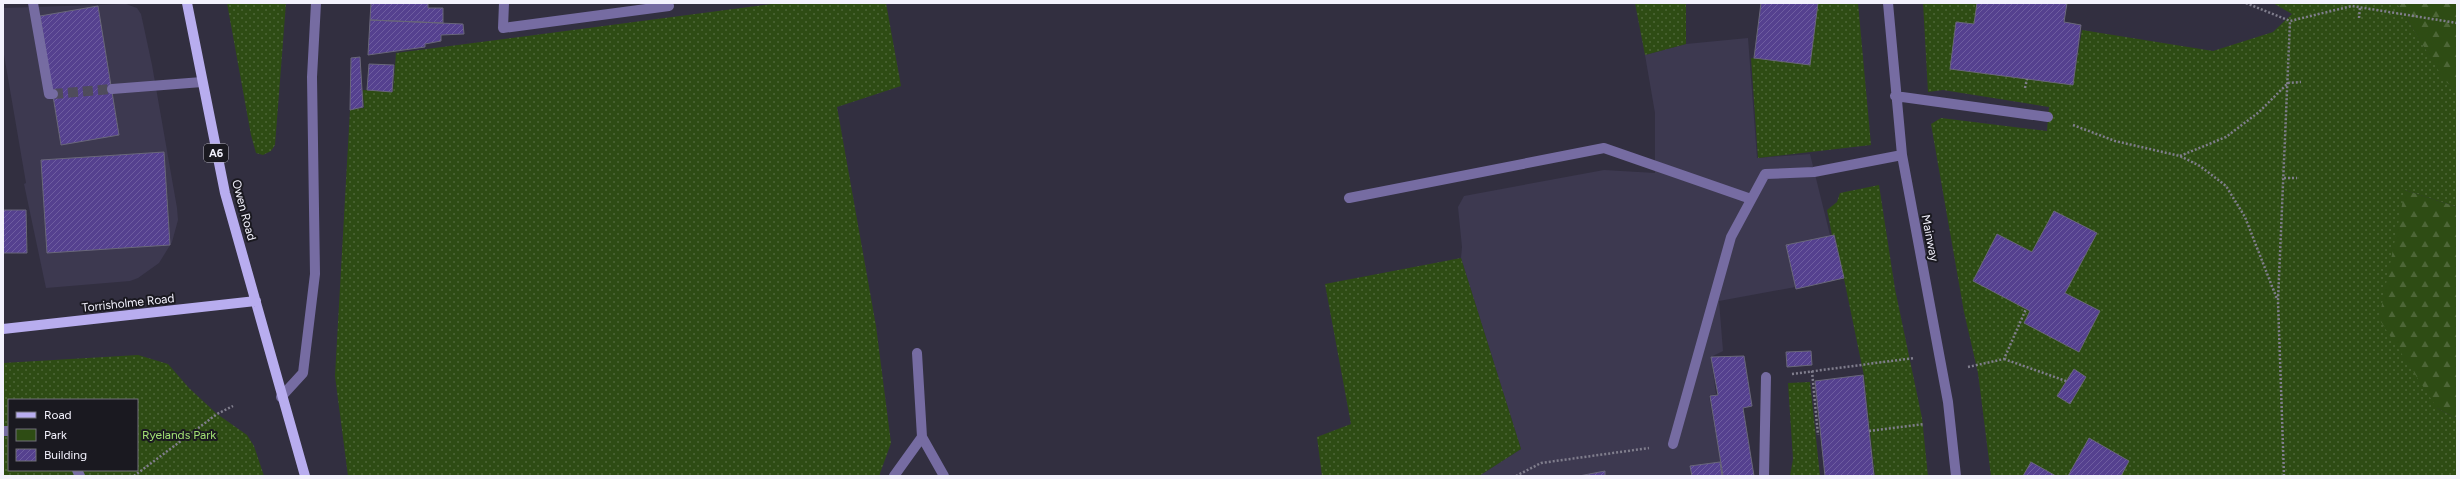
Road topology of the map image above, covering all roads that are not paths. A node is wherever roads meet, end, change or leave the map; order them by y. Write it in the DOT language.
graph roads {
  1 [pos="33,3"];
  2 [pos="188,3"];
  3 [pos="316,3"];
  4 [pos="504,3"];
  5 [pos="1888,3"];
  6 [pos="669,6"];
  7 [pos="202,82"];
  8 [pos="112,89"];
  9 [pos="53,94"];
  10 [pos="1895,96"];
  11 [pos="2048,117"];
  12 [pos="1902,154"];
  13 [pos="1349,198"];
  14 [pos="1751,199"];
  15 [pos="256,301"];
  16 [pos="3,329"];
  17 [pos="917,353"];
  18 [pos="1766,377"];
  19 [pos="282,397"];
  20 [pos="922,437"];
  21 [pos="1673,444"];
  22 [pos="305,476"];
  23 [pos="894,476"];
  24 [pos="944,476"];
  25 [pos="1764,476"];
  26 [pos="1956,476"];
  1 -- 9 [label="street"];
  2 -- 7 [label="main road, Owen Road / A6"];
  3 -- 19 [label="street"];
  4 -- 6 [label="street"];
  5 -- 10 [label="street, Mainway"];
  7 -- 8 [label="street"];
  7 -- 15 [label="main road, Owen Road / A6"];
  10 -- 11 [label="street"];
  10 -- 12 [label="street, Mainway"];
  12 -- 14 [label="street"];
  12 -- 26 [label="street, Mainway"];
  13 -- 14 [label="street"];
  14 -- 21 [label="street"];
  15 -- 16 [label="main road, Torrisholme Road"];
  15 -- 19 [label="main road, Owen Road / A6"];
  17 -- 20 [label="street"];
  18 -- 25 [label="street"];
  19 -- 22 [label="main road, Owen Road / A6"];
  20 -- 23 [label="street"];
  20 -- 24 [label="street"];
}
